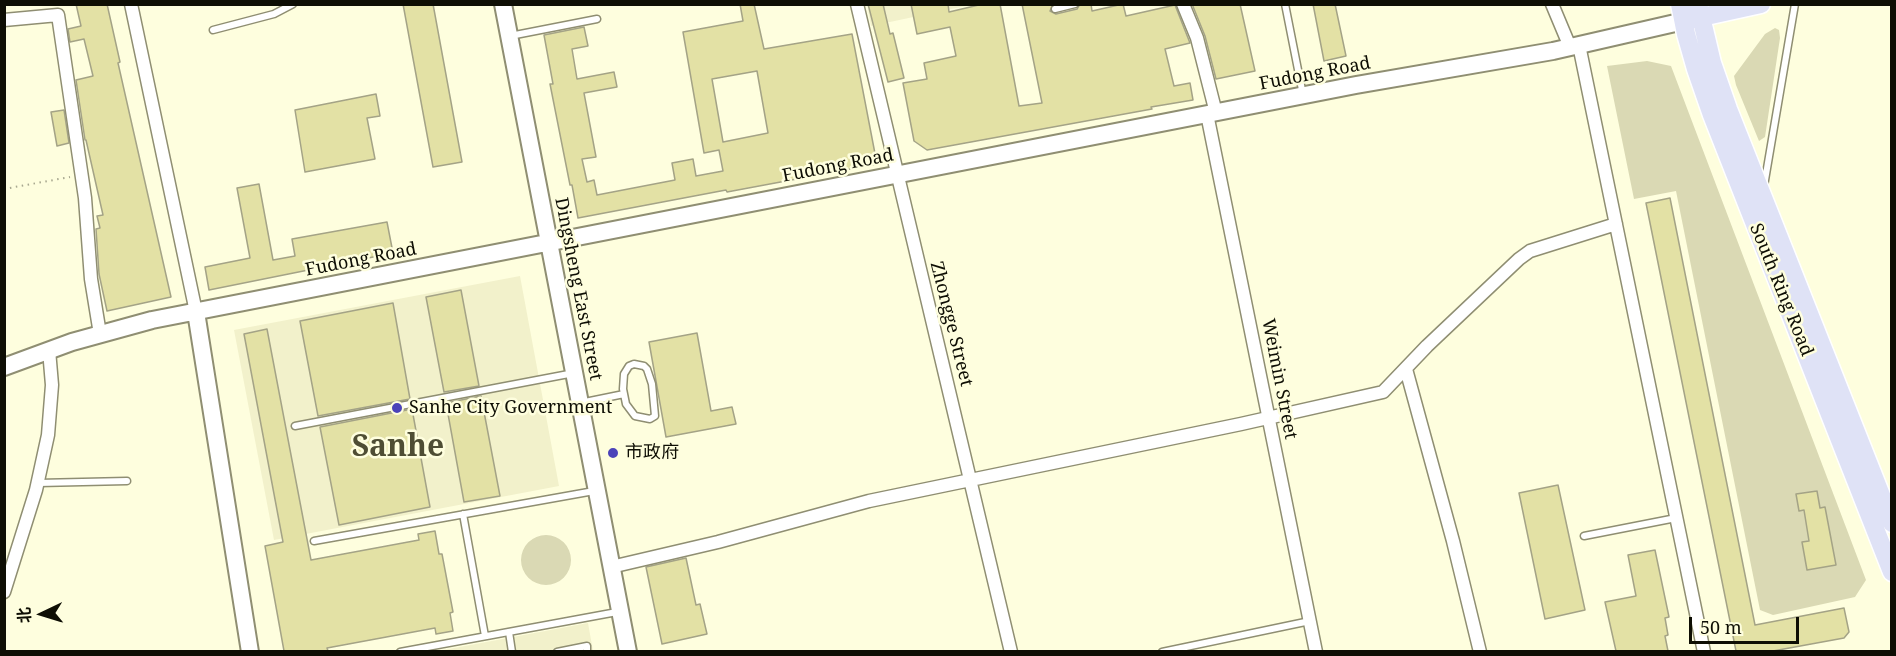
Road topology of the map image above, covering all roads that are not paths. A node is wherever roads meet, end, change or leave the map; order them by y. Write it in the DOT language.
graph roads {
  1 [pos="131,4"];
  2 [pos="292,4"];
  3 [pos="503,4"];
  4 [pos="857,4"];
  5 [pos="1075,4"];
  6 [pos="1183,4"];
  7 [pos="1285,4"];
  8 [pos="1552,4"];
  9 [pos="1761,4"];
  10 [pos="1795,4"];
  11 [pos="1055,9"];
  12 [pos="1691,12"];
  13 [pos="597,19"];
  14 [pos="4,20"];
  15 [pos="213,30"];
  16 [pos="509,36"];
  17 [pos="1575,46"];
  18 [pos="1304,96"];
  19 [pos="1211,114"];
  20 [pos="896,175"];
  21 [pos="1762,195"];
  22 [pos="1616,224"];
  23 [pos="549,243"];
  24 [pos="196,312"];
  25 [pos="100,334"];
  26 [pos="50,350"];
  27 [pos="4,367"];
  28 [pos="1406,369"];
  29 [pos="574,374"];
  30 [pos="624,394"];
  31 [pos="580,403"];
  32 [pos="1269,418"];
  33 [pos="295,426"];
  34 [pos="970,480"];
  35 [pos="127,481"];
  36 [pos="38,483"];
  37 [pos="596,490"];
  38 [pos="463,514"];
  39 [pos="1676,518"];
  40 [pos="1892,523"];
  41 [pos="1584,536"];
  42 [pos="314,541"];
  43 [pos="611,567"];
  44 [pos="1892,572"];
  45 [pos="4,592"];
  46 [pos="620,612"];
  47 [pos="1310,621"];
  48 [pos="509,632"];
  49 [pos="485,636"];
  50 [pos="250,651"];
  51 [pos="400,651"];
  52 [pos="512,651"];
  53 [pos="557,651"];
  54 [pos="588,651"];
  55 [pos="628,651"];
  56 [pos="1011,651"];
  57 [pos="1162,651"];
  58 [pos="1316,651"];
  59 [pos="1480,651"];
  60 [pos="1704,651"];
  1 -- 24 [label="street"];
  2 -- 15 [label="lane"];
  3 -- 16 [label="street, Dingsheng East Street"];
  4 -- 20 [label="street, Zhongge Street"];
  5 -- 11 [label="lane"];
  6 -- 19 [label="street, Weimin Street"];
  7 -- 18 [label="lane"];
  8 -- 17 [label="street"];
  9 -- 12 [label="main road"];
  10 -- 21 [label="lane"];
  12 -- 17 [label="street, Fudong Road"];
  12 -- 21 [label="main road, South Ring Road"];
  12 -- 44 [label="main road, South Ring Road"];
  13 -- 16 [label="lane"];
  14 -- 25 [label="street"];
  16 -- 23 [label="street, Dingsheng East Street"];
  17 -- 18 [label="street, Fudong Road"];
  17 -- 22 [label="street"];
  18 -- 19 [label="street, Fudong Road"];
  19 -- 20 [label="street, Fudong Road"];
  19 -- 32 [label="street, Weimin Street"];
  20 -- 23 [label="street, Fudong Road"];
  20 -- 34 [label="street, Zhongge Street"];
  21 -- 40 [label="main road, South Ring Road"];
  22 -- 28 [label="street"];
  22 -- 39 [label="street"];
  23 -- 24 [label="street, Fudong Road"];
  23 -- 29 [label="street, Dingsheng East Street"];
  24 -- 25 [label="street, Fudong Road"];
  24 -- 50 [label="street"];
  25 -- 26 [label="street, Fudong Road"];
  26 -- 27 [label="street, Fudong Road"];
  26 -- 36 [label="street"];
  28 -- 32 [label="street"];
  28 -- 59 [label="street"];
  29 -- 31 [label="street, Dingsheng East Street"];
  29 -- 33 [label="lane"];
  30 -- 30 [label="lane"];
  30 -- 31 [label="lane"];
  31 -- 37 [label="street, Dingsheng East Street"];
  32 -- 34 [label="street"];
  32 -- 47 [label="street, Weimin Street"];
  34 -- 43 [label="street"];
  34 -- 56 [label="street, Zhongge Street"];
  35 -- 36 [label="lane"];
  36 -- 45 [label="street"];
  37 -- 38 [label="lane"];
  37 -- 43 [label="street, Dingsheng East Street"];
  38 -- 42 [label="lane"];
  38 -- 49 [label="lane"];
  39 -- 41 [label="lane"];
  39 -- 60 [label="street"];
  43 -- 46 [label="street, Dingsheng East Street"];
  46 -- 48 [label="lane"];
  46 -- 55 [label="street, Dingsheng East Street"];
  47 -- 57 [label="lane"];
  47 -- 58 [label="street, Weimin Street"];
  48 -- 49 [label="lane"];
  48 -- 52 [label="lane"];
  49 -- 51 [label="lane"];
  53 -- 54 [label="lane"];
}
